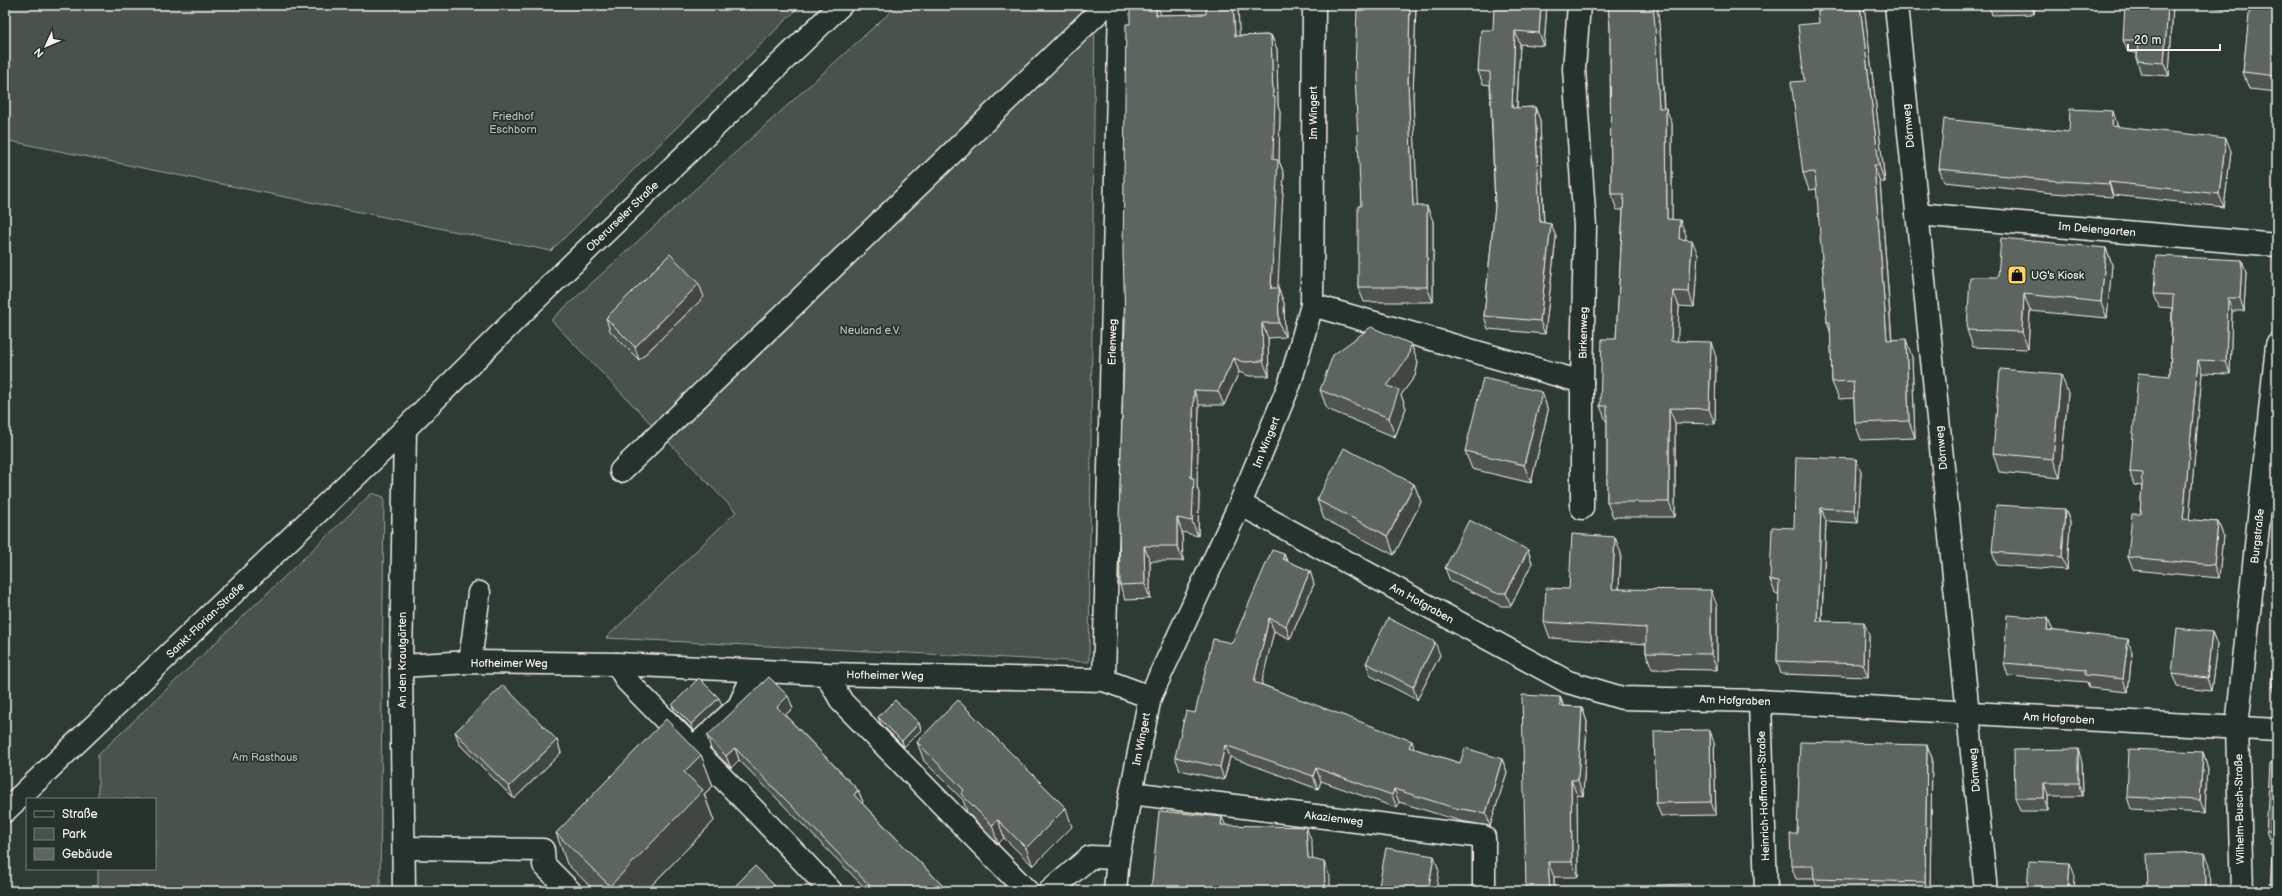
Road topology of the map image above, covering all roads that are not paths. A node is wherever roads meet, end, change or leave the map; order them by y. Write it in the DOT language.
graph roads {
  1 [pos="841,5"];
  2 [pos="1106,5"];
  3 [pos="1120,5"];
  4 [pos="1314,5"];
  5 [pos="1579,5"];
  6 [pos="1896,5"];
  7 [pos="1916,214"];
  8 [pos="2277,245"];
  9 [pos="1312,305"];
  10 [pos="2277,345"];
  11 [pos="1582,382"];
  12 [pos="405,429"];
  13 [pos="621,471"];
  14 [pos="1240,504"];
  15 [pos="1582,508"];
  16 [pos="479,593"];
  17 [pos="470,662"];
  18 [pos="617,664"];
  19 [pos="401,666"];
  20 [pos="755,671"];
  21 [pos="826,674"];
  22 [pos="1104,680"];
  23 [pos="1150,697"];
  24 [pos="1760,700"];
  25 [pos="1969,714"];
  26 [pos="2237,727"];
  27 [pos="2277,730"];
  28 [pos="692,749"];
  29 [pos="1131,793"];
  30 [pos="5,811"];
  31 [pos="404,848"];
  32 [pos="1118,858"];
  33 [pos="404,891"];
  34 [pos="570,891"];
  35 [pos="831,891"];
  36 [pos="1027,891"];
  37 [pos="1050,891"];
  38 [pos="1115,891"];
  39 [pos="1484,891"];
  40 [pos="1766,891"];
  41 [pos="1986,891"];
  42 [pos="2242,891"];
  1 -- 12 [label="street, Oberurseler Straße"];
  2 -- 13 [label="street"];
  3 -- 22 [label="street, Erlenweg"];
  4 -- 9 [label="street, Im Wingert"];
  5 -- 11 [label="street, Birkenweg"];
  6 -- 7 [label="street, Dörnweg"];
  7 -- 8 [label="street, Im Deiengarten"];
  7 -- 25 [label="street, Dörnweg"];
  9 -- 11 [label="street"];
  9 -- 14 [label="street, Im Wingert"];
  10 -- 26 [label="street, Burgstraße"];
  11 -- 15 [label="street, Birkenweg"];
  12 -- 19 [label="street, An den Krautgärten"];
  12 -- 30 [label="street, Sankt-Florian-Straße"];
  14 -- 23 [label="street, Im Wingert"];
  14 -- 24 [label="street, Am Hofgraben"];
  16 -- 17 [label="street"];
  17 -- 18 [label="street, Hofheimer Weg"];
  17 -- 19 [label="street, Hofheimer Weg"];
  18 -- 20 [label="street, Hofheimer Weg"];
  18 -- 28 [label="street"];
  19 -- 31 [label="street, An den Krautgärten"];
  20 -- 21 [label="street, Hofheimer Weg"];
  20 -- 28 [label="street"];
  21 -- 22 [label="street, Hofheimer Weg"];
  21 -- 36 [label="street"];
  22 -- 23 [label="street, Hofheimer Weg"];
  23 -- 29 [label="street, Im Wingert"];
  24 -- 25 [label="street, Am Hofgraben"];
  24 -- 40 [label="street, Heinrich-Hoffmann-Straße"];
  25 -- 26 [label="street, Am Hofgraben"];
  25 -- 41 [label="street, Dörnweg"];
  26 -- 27 [label="street, Am Hofgraben"];
  26 -- 42 [label="street, Wilhelm-Busch-Straße"];
  28 -- 35 [label="street"];
  29 -- 32 [label="street, Im Wingert"];
  29 -- 39 [label="street, Akazienweg"];
  31 -- 33 [label="street, An den Krautgärten"];
  31 -- 34 [label="street"];
  32 -- 37 [label="street"];
  32 -- 38 [label="street, Im Wingert"];
}
